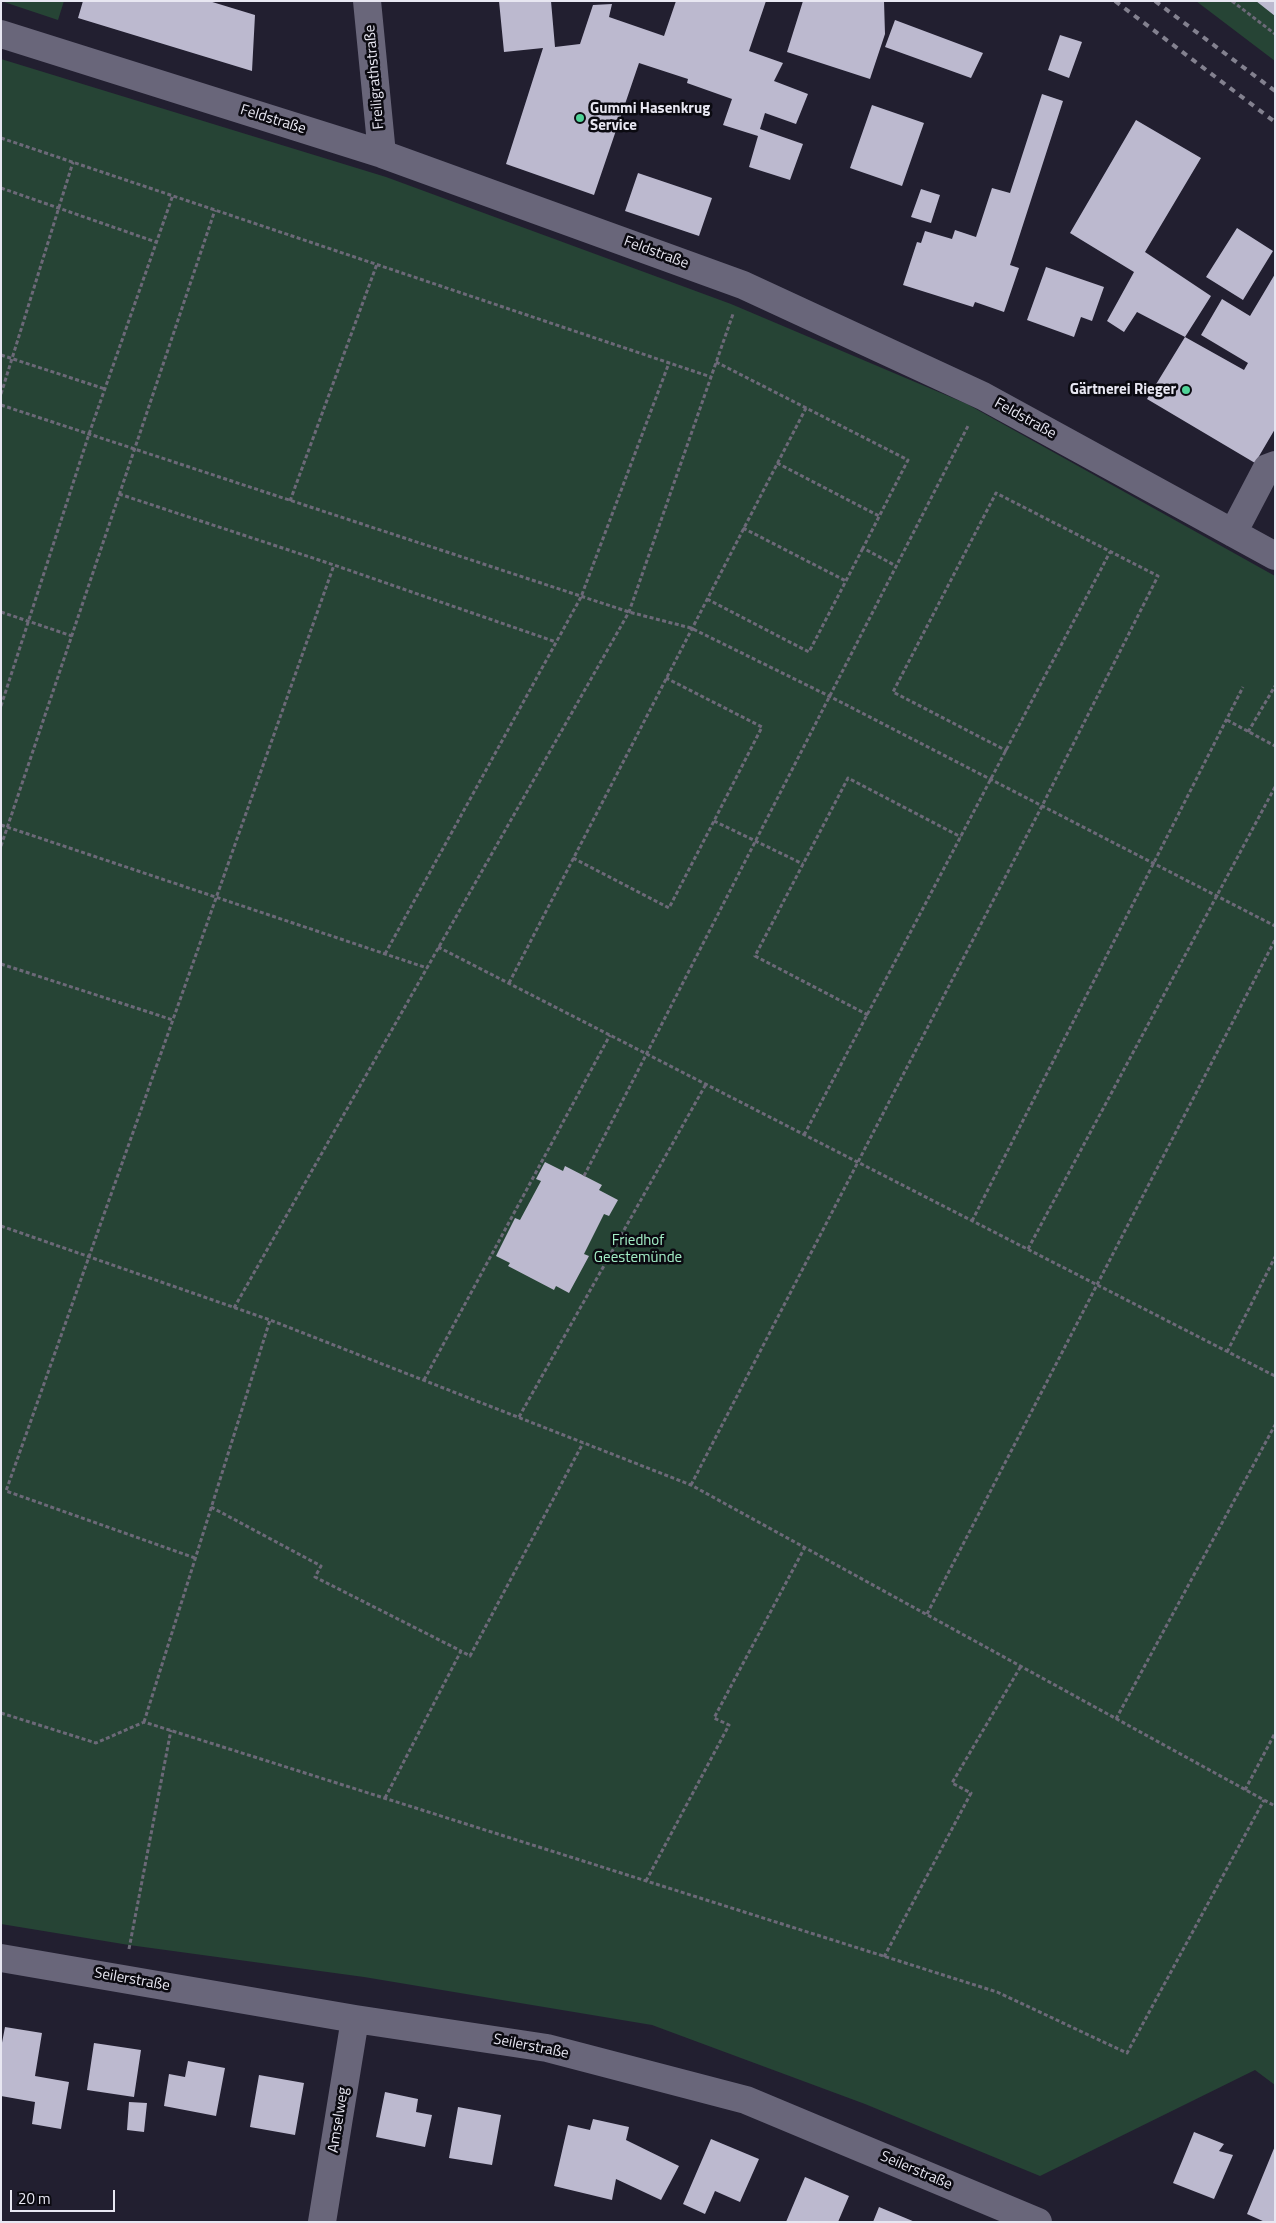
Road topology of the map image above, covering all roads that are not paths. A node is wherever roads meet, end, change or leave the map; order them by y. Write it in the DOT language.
graph roads {
  1 [pos="368,1"];
  2 [pos="1,34"];
  3 [pos="382,154"];
  4 [pos="1275,465"];
  5 [pos="1233,533"];
  6 [pos="1275,556"];
  7 [pos="1,1958"];
  8 [pos="355,2019"];
  9 [pos="322,2222"];
  10 [pos="1038,2222"];
  1 -- 3 [label="street, Freiligrathstraße"];
  2 -- 3 [label="street, Feldstraße"];
  3 -- 5 [label="street, Feldstraße"];
  4 -- 5 [label="street"];
  5 -- 6 [label="street, Feldstraße"];
  7 -- 8 [label="street, Seilerstraße"];
  8 -- 9 [label="street, Amselweg"];
  8 -- 10 [label="street, Seilerstraße"];
}
